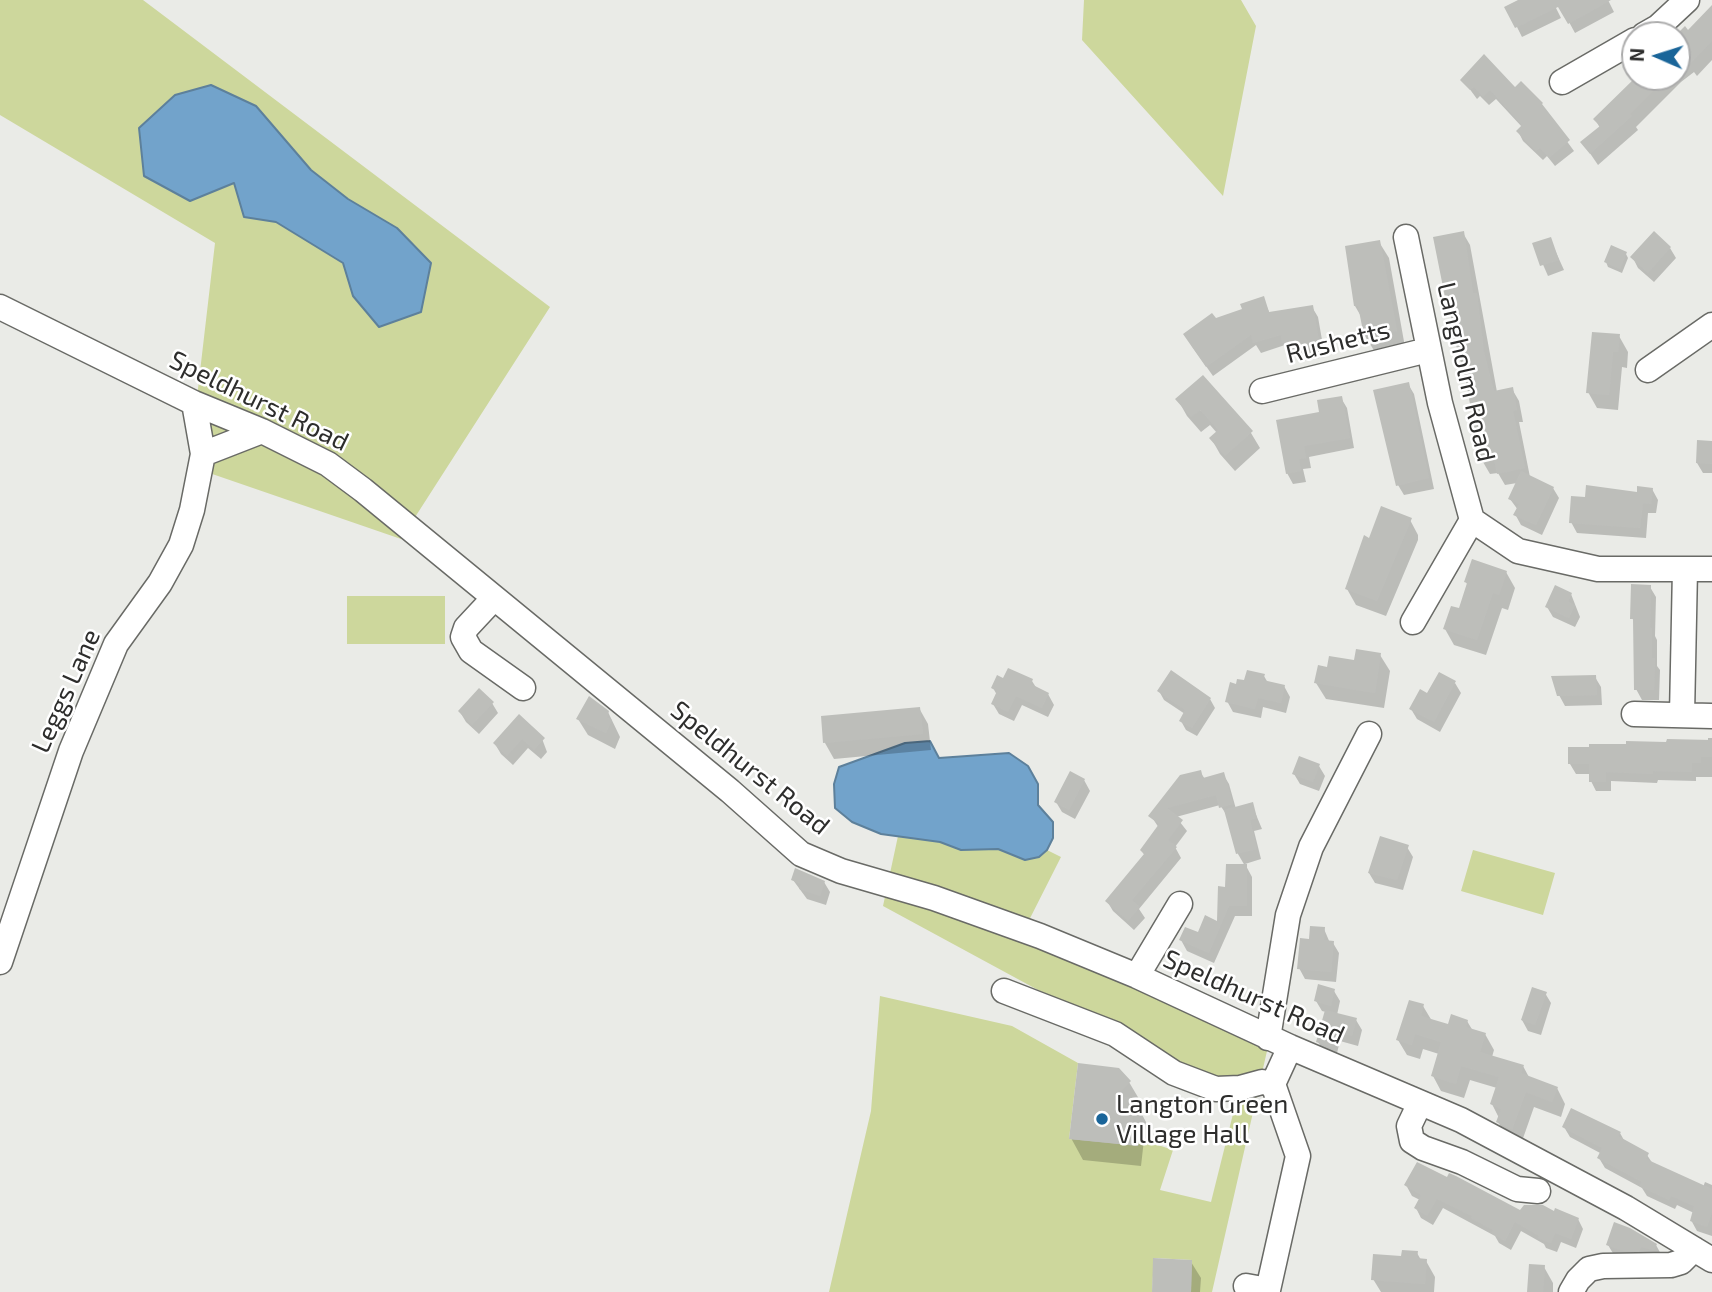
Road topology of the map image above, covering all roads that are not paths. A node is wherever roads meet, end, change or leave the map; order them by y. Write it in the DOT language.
graph roads {
  1 [pos="1688,0"];
  2 [pos="1665,21"];
  3 [pos="1621,48"];
  4 [pos="1562,82"];
  5 [pos="1406,237"];
  6 [pos="0,307"];
  7 [pos="1712,325"];
  8 [pos="1428,350"];
  9 [pos="1648,370"];
  10 [pos="1262,391"];
  11 [pos="194,403"];
  12 [pos="262,431"];
  13 [pos="203,454"];
  14 [pos="1472,520"];
  15 [pos="1685,569"];
  16 [pos="1712,569"];
  17 [pos="494,598"];
  18 [pos="1413,622"];
  19 [pos="523,688"];
  20 [pos="1634,714"];
  21 [pos="1682,715"];
  22 [pos="1712,716"];
  23 [pos="1369,734"];
  24 [pos="1180,904"];
  25 [pos="0,962"];
  26 [pos="1137,976"];
  27 [pos="1004,991"];
  28 [pos="1279,1042"];
  29 [pos="1273,1084"];
  30 [pos="1420,1103"];
  31 [pos="1538,1191"];
  32 [pos="1703,1255"];
  33 [pos="1246,1286"];
  34 [pos="1571,1292"];
  1 -- 2 [label="street"];
  3 -- 4 [label="street"];
  5 -- 8 [label="street, Langholm Road"];
  6 -- 11 [label="street, Speldhurst Road"];
  7 -- 9 [label="street"];
  8 -- 10 [label="street, Rushetts"];
  8 -- 14 [label="street, Langholm Road"];
  11 -- 12 [label="street, Speldhurst Road"];
  11 -- 13 [label="street, Leggs Lane"];
  12 -- 13 [label="street"];
  12 -- 17 [label="street, Speldhurst Road"];
  13 -- 25 [label="street, Leggs Lane"];
  14 -- 15 [label="street"];
  14 -- 18 [label="street"];
  15 -- 16 [label="street"];
  15 -- 21 [label="street"];
  17 -- 19 [label="street"];
  17 -- 26 [label="street, Speldhurst Road"];
  20 -- 21 [label="street"];
  21 -- 22 [label="street"];
  23 -- 28 [label="street"];
  24 -- 26 [label="street"];
  26 -- 28 [label="street, Speldhurst Road"];
  27 -- 29 [label="street"];
  28 -- 29 [label="street"];
  28 -- 30 [label="street, Speldhurst Road"];
  29 -- 33 [label="street"];
  30 -- 31 [label="street"];
  30 -- 32 [label="street, Speldhurst Road"];
  32 -- 34 [label="street"];
}
